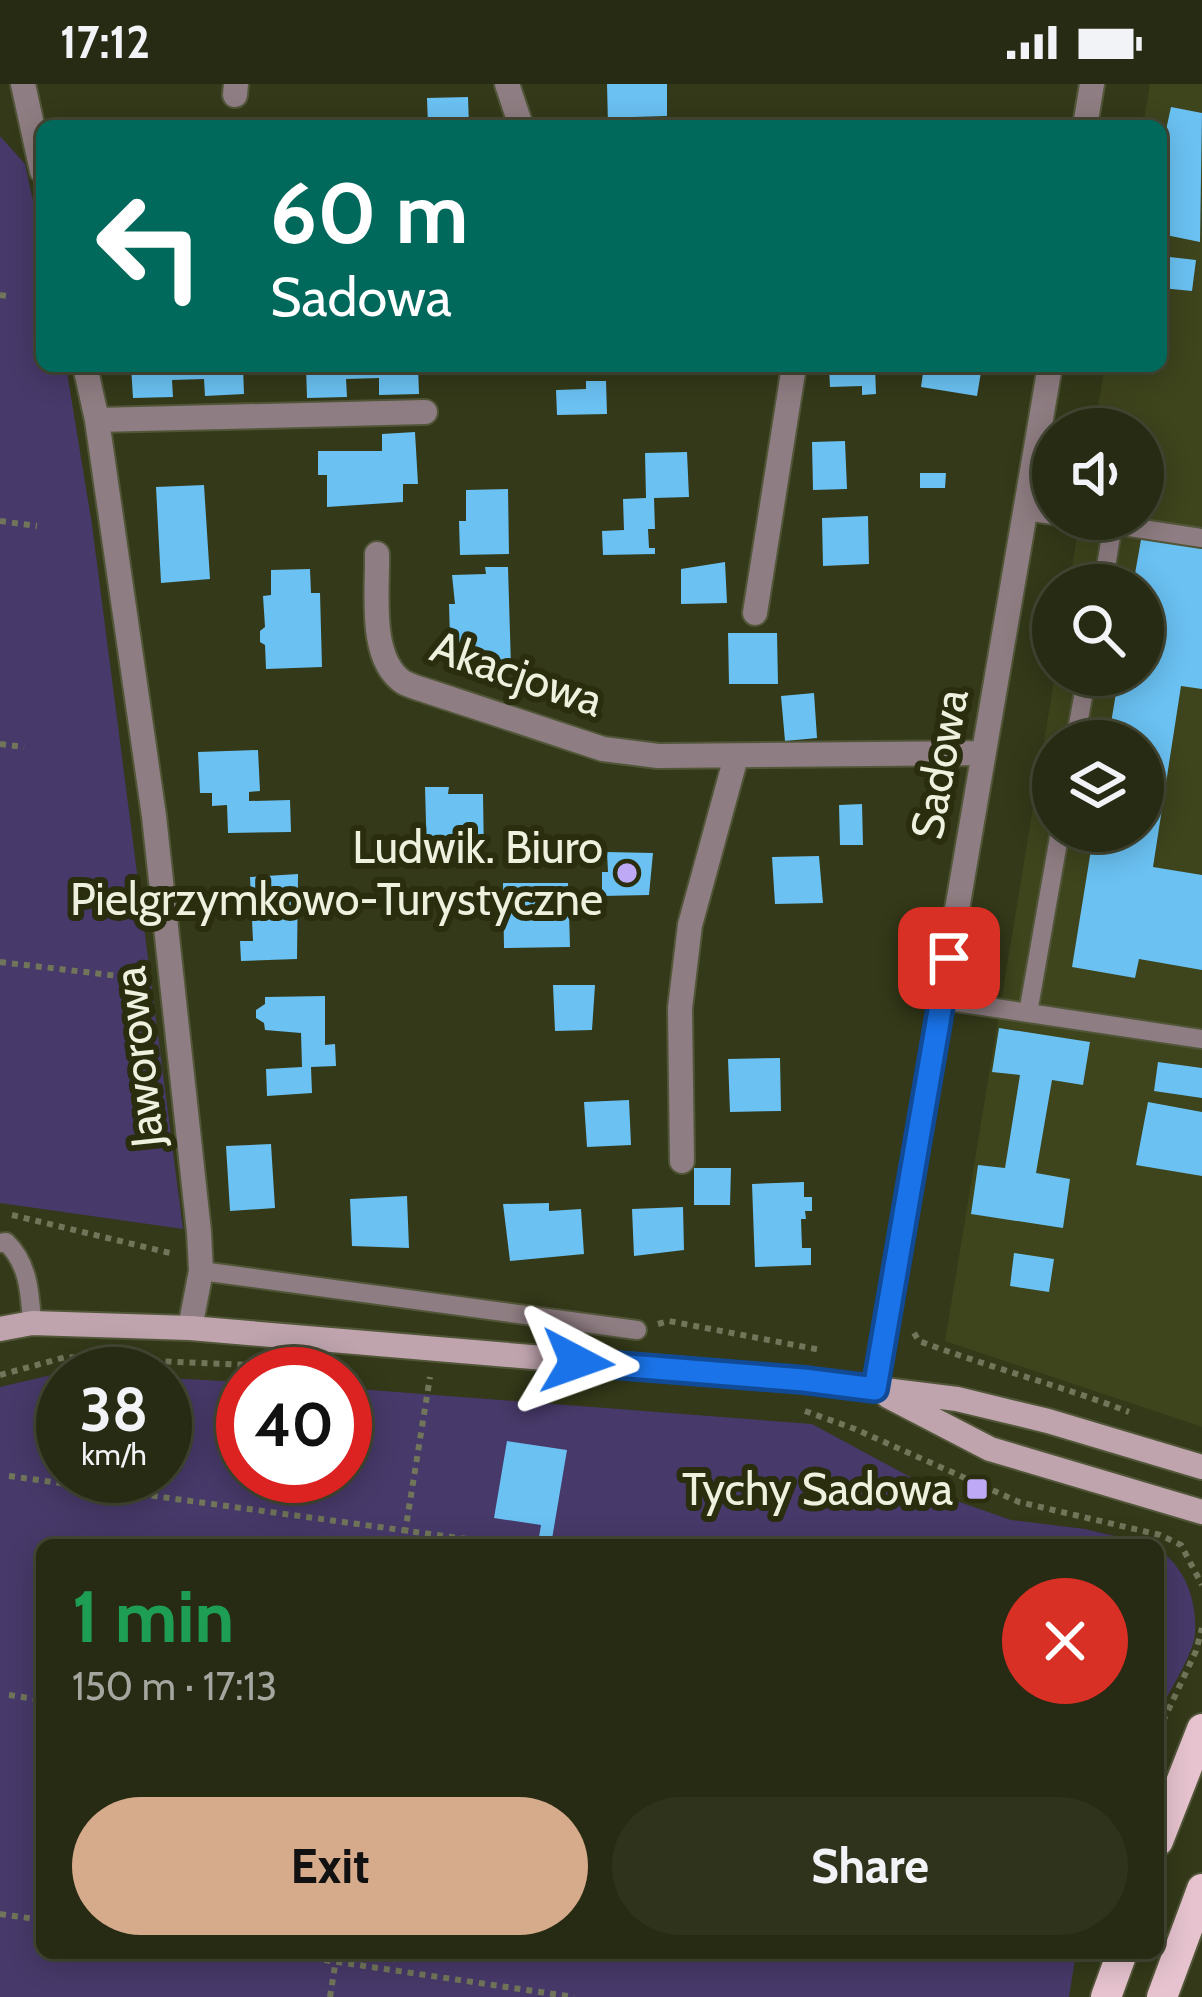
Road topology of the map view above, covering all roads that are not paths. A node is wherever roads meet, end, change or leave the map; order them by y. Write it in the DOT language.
graph roads {
  1 [pos="23,84"];
  2 [pos="508,84"];
  3 [pos="1092,84"];
  4 [pos="519,120"];
  5 [pos="1086,120"];
  6 [pos="36,144"];
  7 [pos="86,372"];
  8 [pos="793,372"];
  9 [pos="1049,372"];
  10 [pos="424,412"];
  11 [pos="97,420"];
  12 [pos="1026,511"];
  13 [pos="1032,512"];
  14 [pos="1164,532"];
  15 [pos="1202,538"];
  16 [pos="376,554"];
  17 [pos="755,613"];
  18 [pos="983,753"];
  19 [pos="736,757"];
  20 [pos="1056,852"];
  21 [pos="942,1000"];
  22 [pos="1028,1013"];
  23 [pos="1202,1040"];
  24 [pos="682,1161"];
  25 [pos="0,1243"];
  26 [pos="201,1266"];
  27 [pos="32,1324"];
  28 [pos="190,1328"];
  29 [pos="0,1329"];
  30 [pos="637,1330"];
  31 [pos="875,1389"];
  32 [pos="1202,1467"];
  33 [pos="1202,1512"];
  34 [pos="1202,1729"];
  35 [pos="1164,1826"];
  36 [pos="1202,1889"];
  37 [pos="1120,1959"];
  38 [pos="1106,1997"];
  39 [pos="1162,1997"];
  1 -- 6 [label="street"];
  2 -- 4 [label="street"];
  3 -- 5 [label="street"];
  7 -- 11 [label="street, Jaworowa"];
  8 -- 17 [label="street"];
  9 -- 12 [label="street, Sadowa"];
  10 -- 11 [label="street"];
  11 -- 26 [label="street, Jaworowa"];
  12 -- 13 [label="lane"];
  12 -- 18 [label="street, Sadowa"];
  14 -- 15 [label="lane"];
  16 -- 19 [label="street, Akacjowa"];
  18 -- 19 [label="street, Akacjowa"];
  18 -- 21 [label="street, Sadowa"];
  19 -- 24 [label="street"];
  20 -- 22 [label="lane"];
  21 -- 22 [label="lane"];
  21 -- 31 [label="street, Sadowa"];
  22 -- 23 [label="lane"];
  25 -- 27 [label="lane"];
  26 -- 28 [label="street, Jaworowa"];
  26 -- 30 [label="lane"];
  27 -- 28 [label="street"];
  27 -- 29 [label="street"];
  28 -- 31 [label="street"];
  31 -- 32 [label="street"];
  31 -- 33 [label="street"];
  34 -- 35 [label="main road"];
  36 -- 39 [label="main road"];
  37 -- 38 [label="main road"];
}
